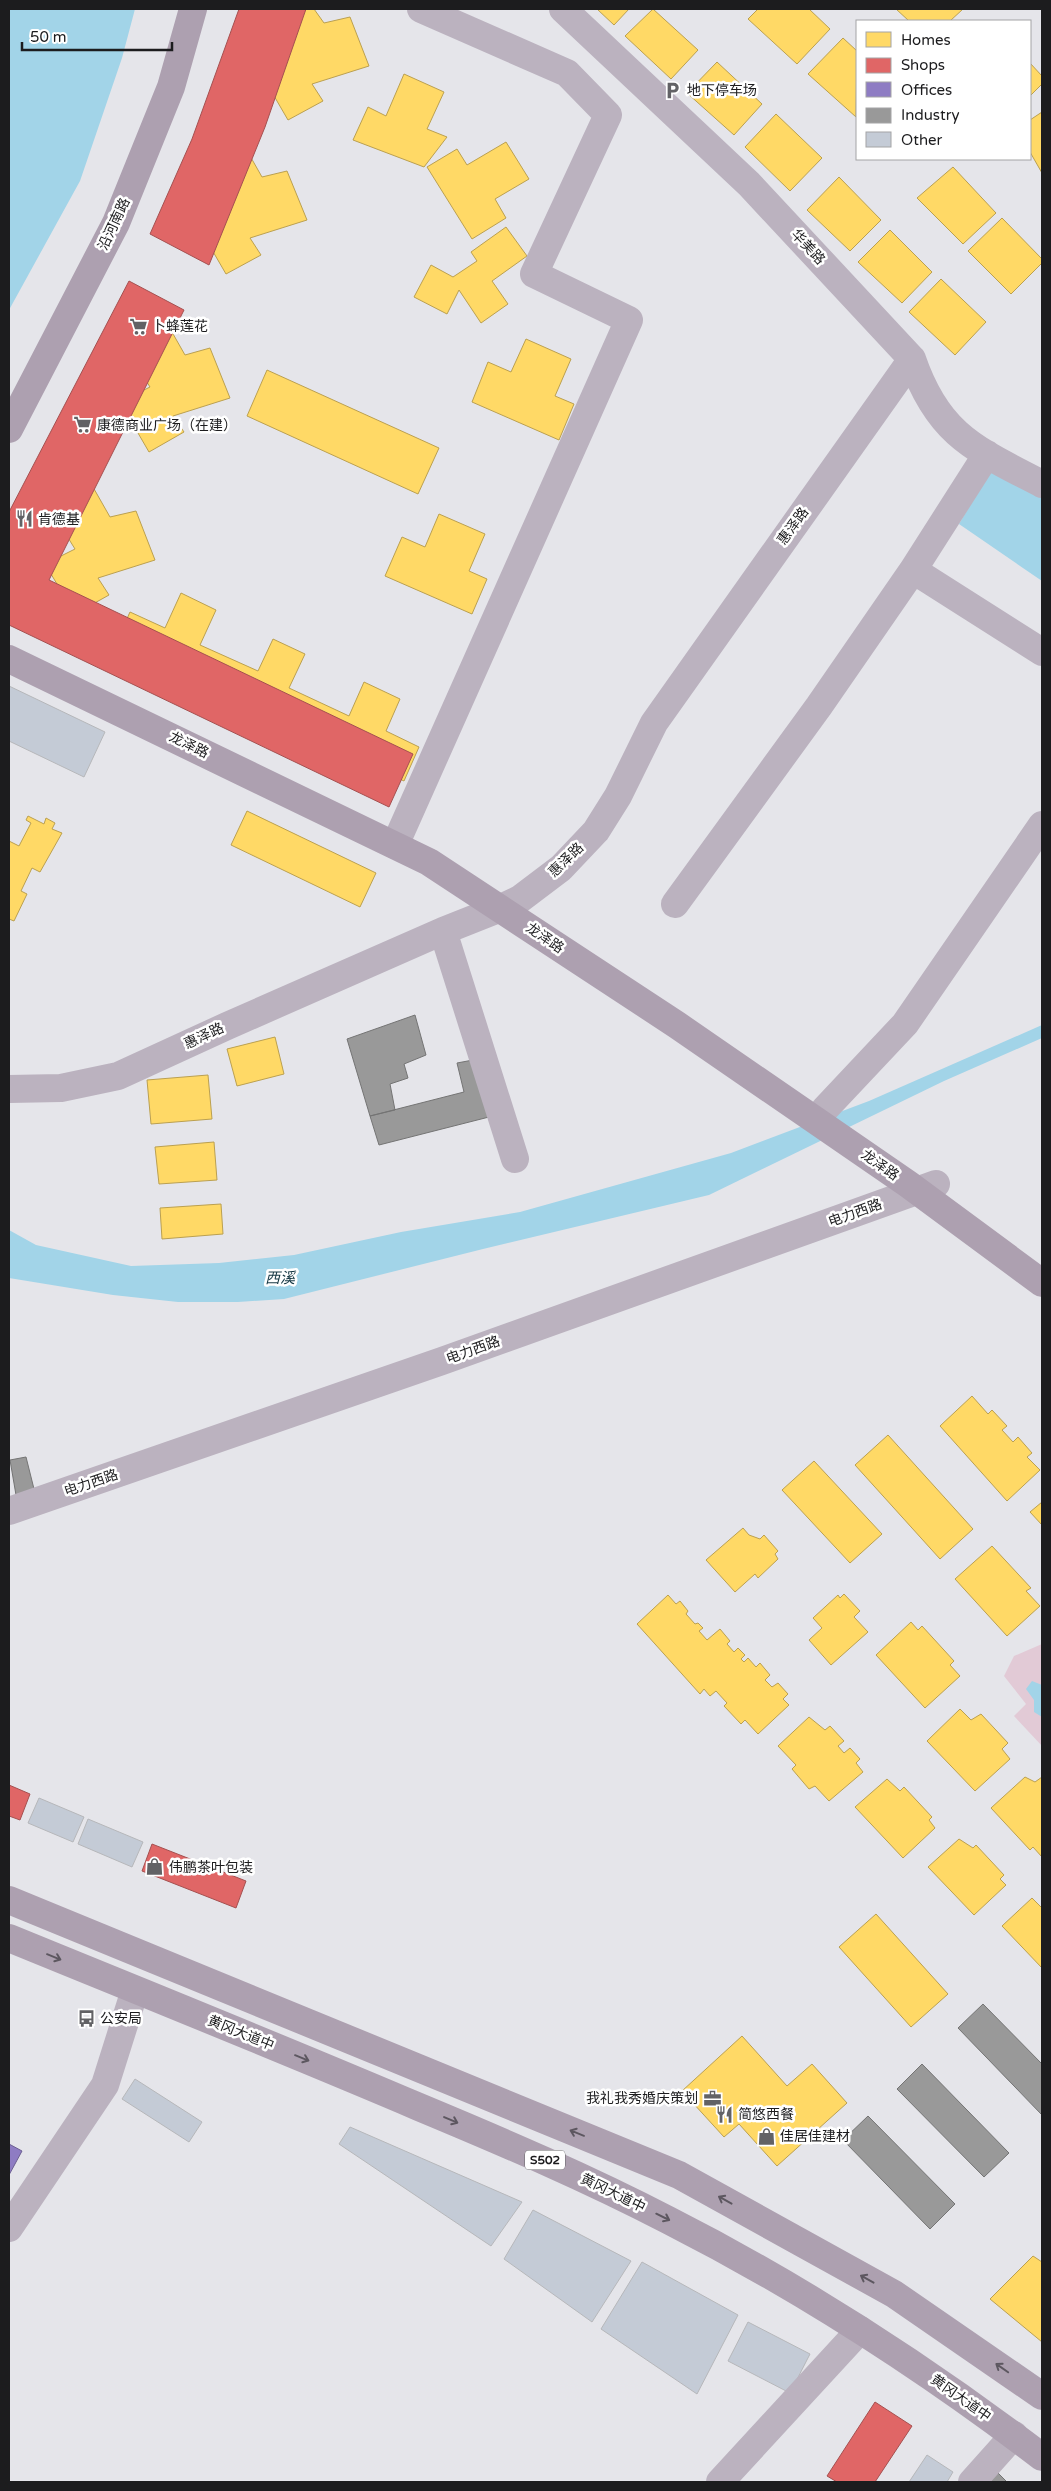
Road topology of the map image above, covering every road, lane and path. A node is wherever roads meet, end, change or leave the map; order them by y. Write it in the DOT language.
graph roads {
  1 [pos="193,9"];
  2 [pos="421,9"];
  3 [pos="563,9"];
  4 [pos="912,359"];
  5 [pos="9,429"];
  6 [pos="987,454"];
  7 [pos="1042,484"];
  8 [pos="913,570"];
  9 [pos="9,644"];
  10 [pos="1042,652"];
  11 [pos="9,659"];
  12 [pos="1042,825"];
  13 [pos="398,839"];
  14 [pos="510,904"];
  15 [pos="675,904"];
  16 [pos="443,931"];
  17 [pos="9,1089"];
  18 [pos="825,1109"];
  19 [pos="515,1159"];
  20 [pos="927,1188"];
  21 [pos="1042,1262"];
  22 [pos="1042,1283"];
  23 [pos="9,1511"];
  24 [pos="9,1900"];
  25 [pos="9,1938"];
  26 [pos="135,1990"];
  27 [pos="9,2228"];
  28 [pos="860,2330"];
  29 [pos="1042,2396"];
  30 [pos="1014,2435"];
  31 [pos="1042,2457"];
  32 [pos="720,2482"];
  33 [pos="972,2482"];
  1 -- 5 [label="main road, 沿河南路"];
  2 -- 13 [label="street"];
  3 -- 4 [label="street, 华美路"];
  4 -- 6 [label="street, 华美路"];
  4 -- 14 [label="street, 惠泽路"];
  6 -- 7 [label="street, 华美路"];
  6 -- 8 [label="street"];
  8 -- 10 [label="street"];
  8 -- 15 [label="street"];
  9 -- 13 [label="main road, 龙泽路"];
  11 -- 13 [label="main road, 龙泽路"];
  12 -- 18 [label="street"];
  13 -- 14 [label="main road, 龙泽路"];
  14 -- 16 [label="street, 惠泽路"];
  14 -- 18 [label="main road, 龙泽路"];
  14 -- 20 [label="main road, 龙泽路"];
  16 -- 17 [label="street, 惠泽路"];
  16 -- 19 [label="street"];
  18 -- 20 [label="main road, 龙泽路"];
  20 -- 21 [label="main road, 龙泽路"];
  20 -- 22 [label="main road, 龙泽路"];
  20 -- 23 [label="street, 电力西路"];
  29 -- 24 [label="main road, one-way"];
  25 -- 26 [label="main road, 黄冈大道中 / S502, one-way"];
  26 -- 27 [label="street"];
  26 -- 28 [label="main road, 黄冈大道中 / S502, one-way"];
  28 -- 30 [label="main road, 黄冈大道中 / S502"];
  28 -- 32 [label="street"];
  30 -- 31 [label="main road, 黄冈大道中 / S502"];
  30 -- 33 [label="street"];
}
